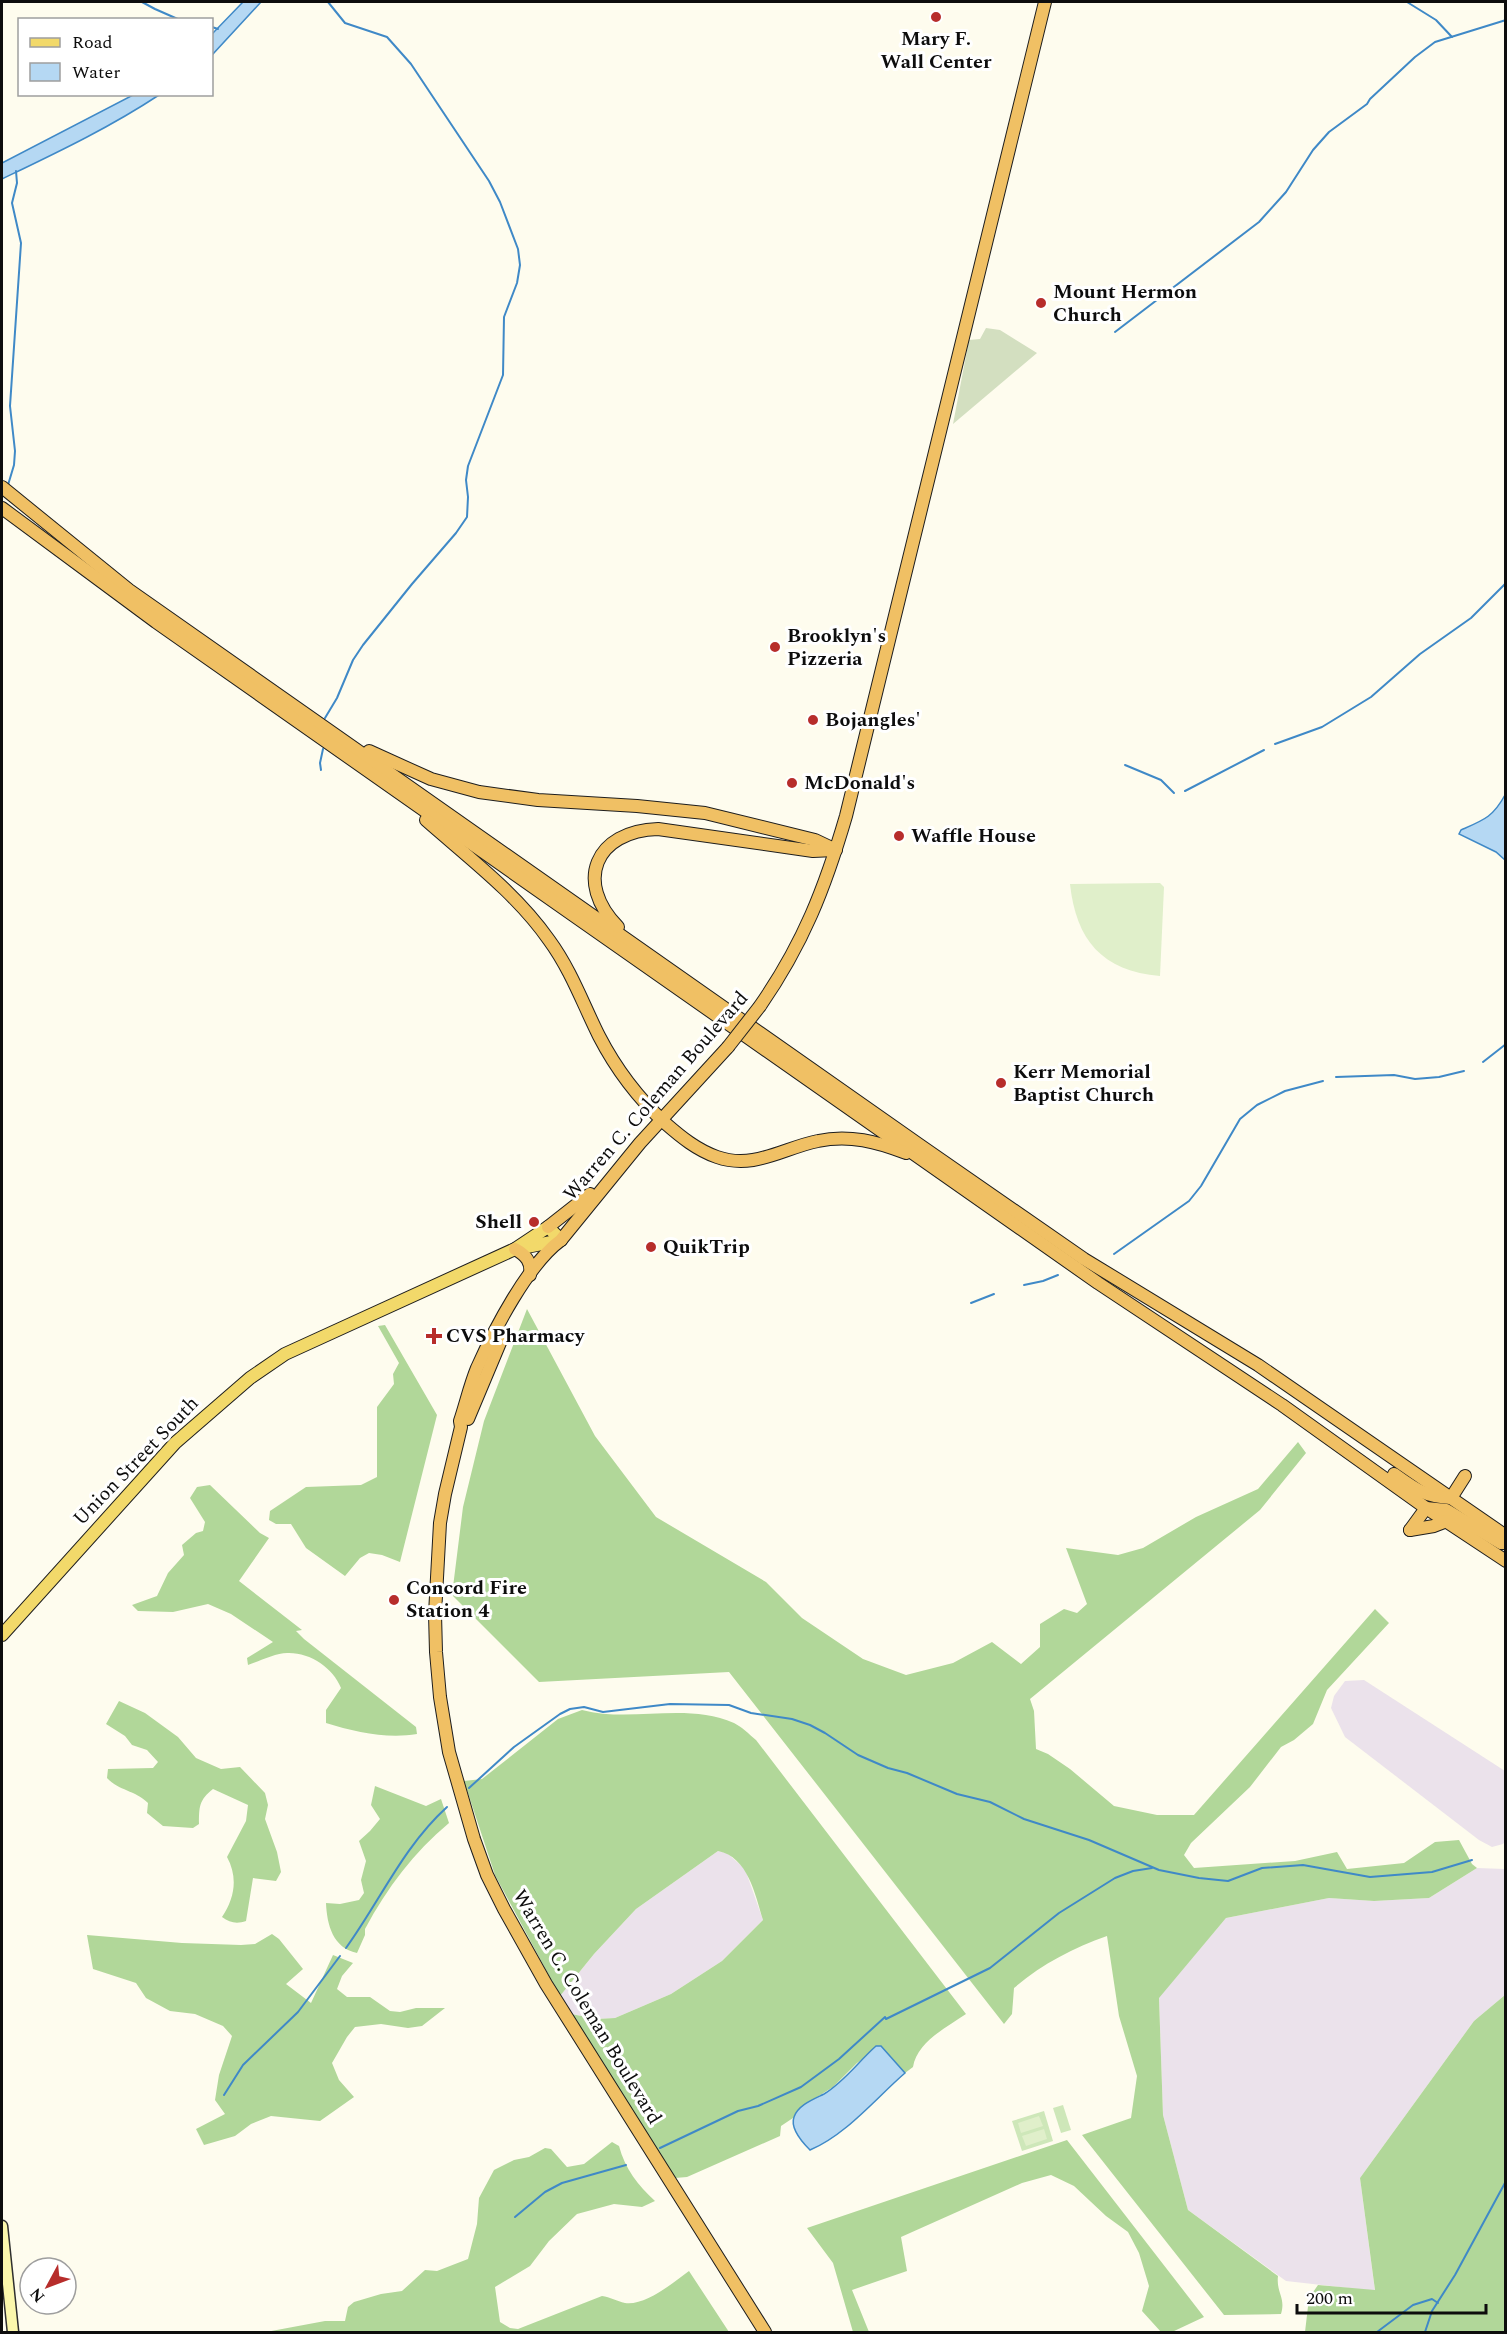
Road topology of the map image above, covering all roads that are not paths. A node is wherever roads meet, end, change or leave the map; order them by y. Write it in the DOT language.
graph roads {
  1 [pos="1046,2"];
  2 [pos="2,487"];
  3 [pos="2,508"];
  4 [pos="332,733"];
  5 [pos="384,783"];
  6 [pos="836,850"];
  7 [pos="638,948"];
  8 [pos="662,1120"];
  9 [pos="921,1159"];
  10 [pos="610,1179"];
  11 [pos="548,1227"];
  12 [pos="561,1240"];
  13 [pos="515,1249"];
  14 [pos="530,1275"];
  15 [pos="1279,1403"];
  16 [pos="1333,1416"];
  17 [pos="461,1427"];
  18 [pos="1370,1466"];
  19 [pos="1436,1488"];
  20 [pos="1451,1498"];
  21 [pos="1426,1508"];
  22 [pos="1447,1521"];
  23 [pos="1506,1536"];
  24 [pos="1506,1543"];
  25 [pos="1506,1561"];
  26 [pos="2,1635"];
  27 [pos="2,2226"];
  28 [pos="13,2332"];
  29 [pos="765,2332"];
  1 -- 6 [label="highway, Warren C. Coleman Boulevard"];
  2 -- 4 [label="highway"];
  3 -- 5 [label="highway"];
  4 -- 6 [label="highway"];
  4 -- 7 [label="highway"];
  5 -- 8 [label="highway"];
  5 -- 9 [label="highway"];
  6 -- 7 [label="highway"];
  6 -- 8 [label="highway, Warren C. Coleman Boulevard, bridge"];
  7 -- 16 [label="highway"];
  8 -- 9 [label="highway"];
  8 -- 10 [label="highway, Warren C. Coleman Boulevard"];
  9 -- 15 [label="highway"];
  10 -- 11 [label="highway"];
  10 -- 12 [label="highway, Warren C. Coleman Boulevard"];
  11 -- 12 [label="main road"];
  11 -- 13 [label="main road, Union Street South"];
  12 -- 13 [label="main road, Union Street South"];
  12 -- 14 [label="highway, Warren C. Coleman Boulevard"];
  12 -- 17 [label="highway, Warren C. Coleman Boulevard"];
  13 -- 14 [label="highway"];
  13 -- 26 [label="main road, Union Street South"];
  14 -- 17 [label="highway, Warren C. Coleman Boulevard"];
  15 -- 16 [label="highway"];
  15 -- 18 [label="highway"];
  16 -- 19 [label="highway"];
  17 -- 29 [label="highway, Warren C. Coleman Boulevard"];
  18 -- 20 [label="highway"];
  18 -- 21 [label="highway"];
  19 -- 20 [label="highway"];
  19 -- 20 [label="highway"];
  20 -- 23 [label="highway"];
  21 -- 22 [label="highway"];
  21 -- 22 [label="highway"];
  21 -- 24 [label="highway"];
  22 -- 25 [label="highway"];
  27 -- 28 [label="main road"];
}
